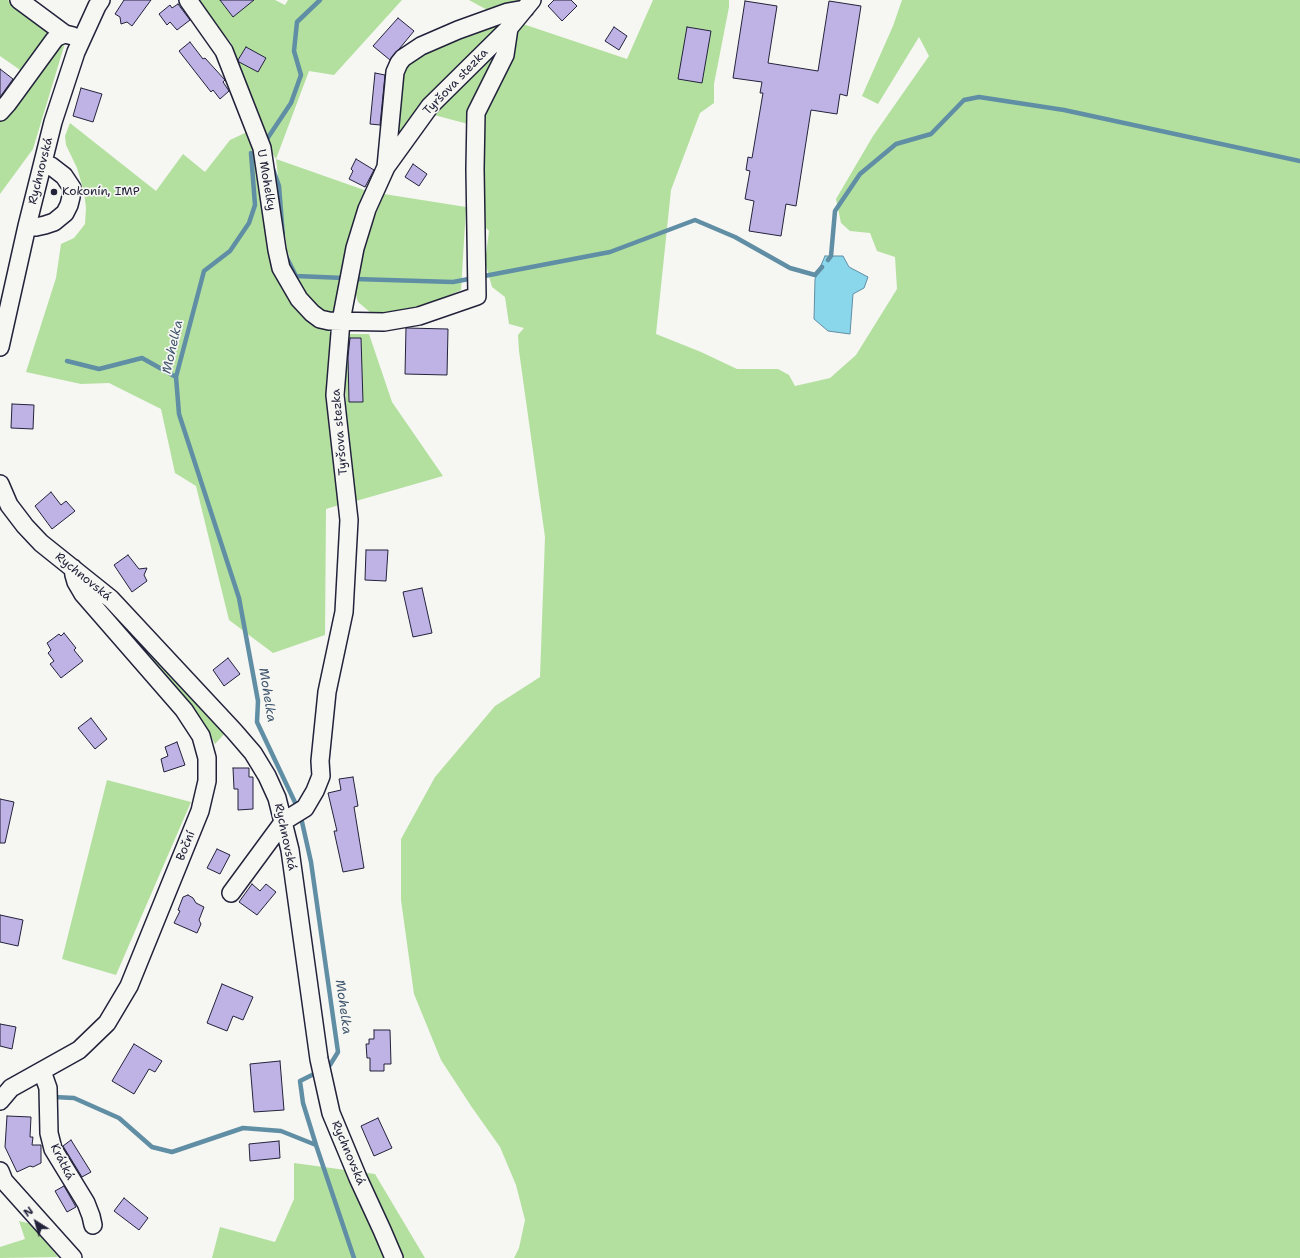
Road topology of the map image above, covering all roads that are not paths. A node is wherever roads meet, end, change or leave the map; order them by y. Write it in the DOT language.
graph roads {
  1 [pos="19,0"];
  2 [pos="101,0"];
  3 [pos="188,0"];
  4 [pos="529,5"];
  5 [pos="509,28"];
  6 [pos="73,36"];
  7 [pos="0,112"];
  8 [pos="43,163"];
  9 [pos="386,168"];
  10 [pos="27,226"];
  11 [pos="341,322"];
  12 [pos="0,347"];
  13 [pos="0,484"];
  14 [pos="73,568"];
  15 [pos="294,815"];
  16 [pos="231,893"];
  17 [pos="42,1071"];
  18 [pos="0,1099"];
  19 [pos="0,1171"];
  20 [pos="93,1225"];
  21 [pos="73,1258"];
  22 [pos="394,1258"];
  1 -- 6 [label="street"];
  2 -- 6 [label="street, Rychnovská"];
  3 -- 11 [label="street, U Mohelky"];
  4 -- 5 [label="street, Tyršova stezka"];
  4 -- 9 [label="street"];
  5 -- 9 [label="street, Tyršova stezka"];
  5 -- 11 [label="street, U Mohelky"];
  6 -- 7 [label="street"];
  6 -- 8 [label="street, Rychnovská"];
  8 -- 10 [label="street, Rychnovská"];
  8 -- 10 [label="street"];
  9 -- 11 [label="street, Tyršova stezka"];
  10 -- 12 [label="street, Rychnovská"];
  11 -- 15 [label="street, Tyršova stezka"];
  13 -- 14 [label="street, Rychnovská"];
  14 -- 15 [label="street, Rychnovská"];
  14 -- 17 [label="street, Boční"];
  15 -- 16 [label="street, Tyršova stezka"];
  15 -- 22 [label="street, Rychnovská"];
  17 -- 18 [label="street, Boční"];
  17 -- 20 [label="street, Krátká"];
  19 -- 21 [label="street"];
}
